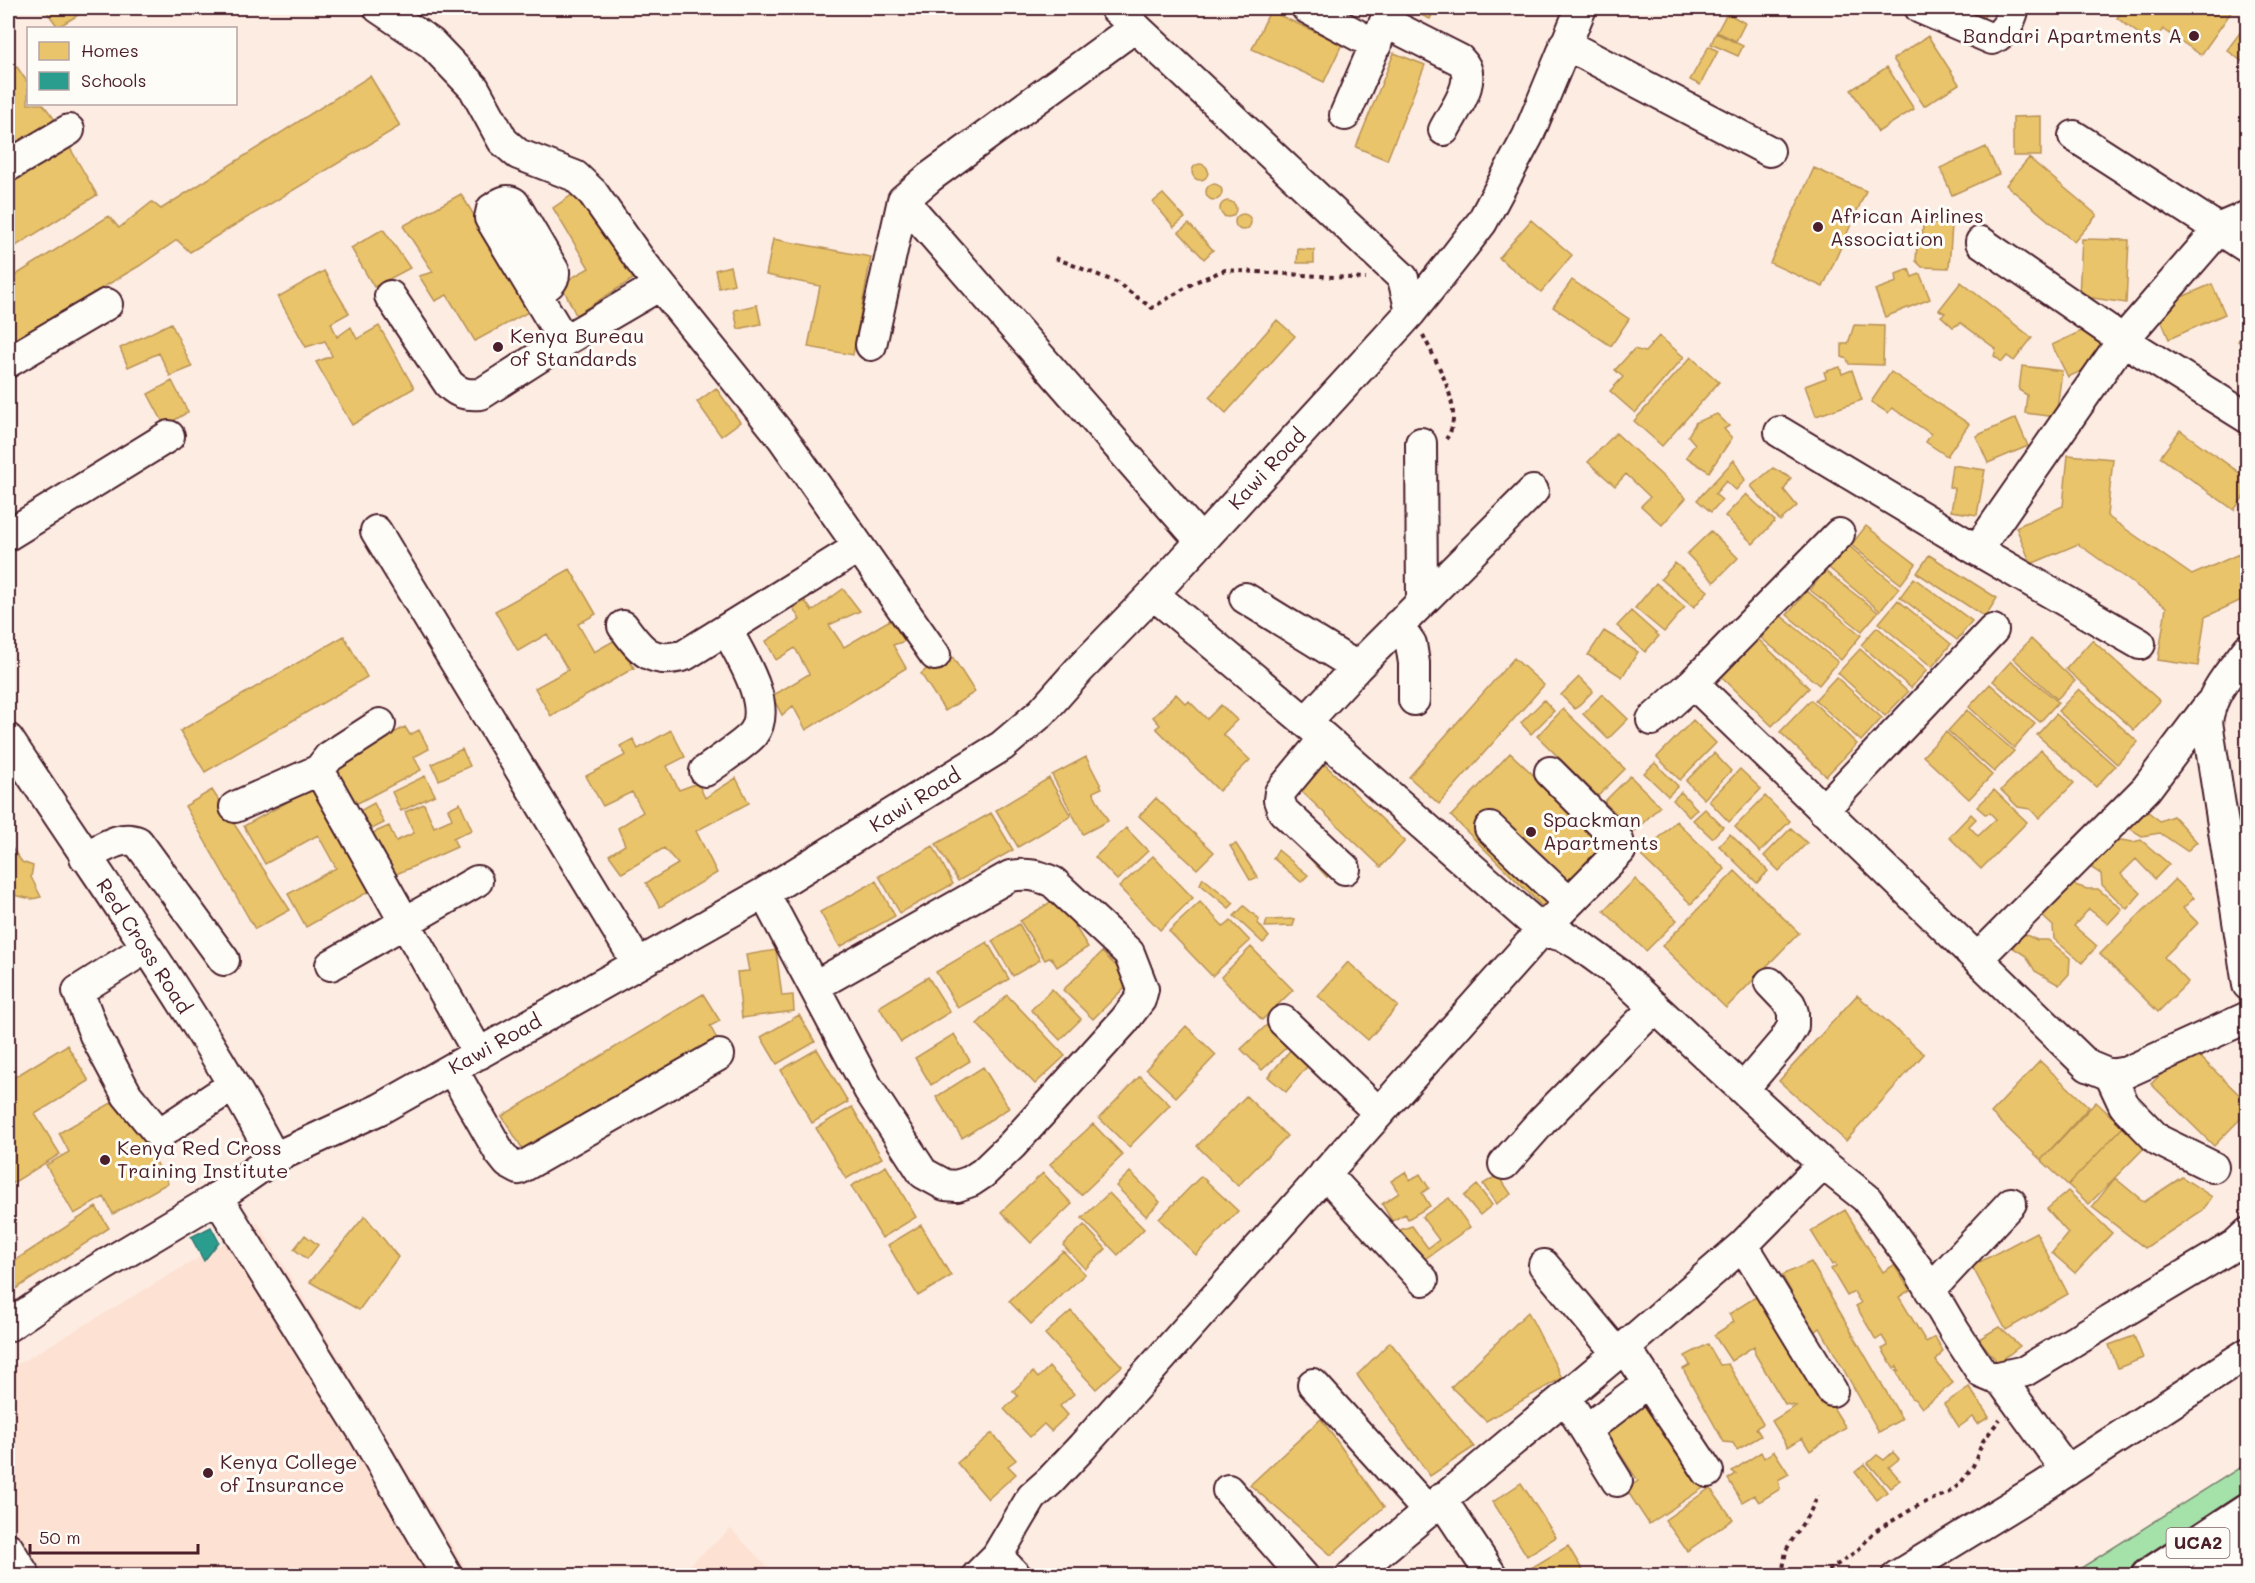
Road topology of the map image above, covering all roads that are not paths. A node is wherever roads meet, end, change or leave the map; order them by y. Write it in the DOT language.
graph roads {
  1 [pos="379,8"];
  2 [pos="1307,8"];
  3 [pos="1581,8"];
  4 [pos="1920,8"];
  5 [pos="2014,8"];
  6 [pos="1125,17"];
  7 [pos="1384,25"];
  8 [pos="1565,44"];
  9 [pos="1345,114"];
  10 [pos="69,130"];
  11 [pos="1444,130"];
  12 [pos="2074,136"];
  13 [pos="1770,151"];
  14 [pos="8,166"];
  15 [pos="903,200"];
  16 [pos="2247,216"];
  17 [pos="2220,228"];
  18 [pos="1981,242"];
  19 [pos="2247,248"];
  20 [pos="660,285"];
  21 [pos="536,292"];
  22 [pos="390,296"];
  23 [pos="107,304"];
  24 [pos="1411,312"];
  25 [pos="2123,340"];
  26 [pos="564,341"];
  27 [pos="871,345"];
  28 [pos="8,362"];
  29 [pos="2247,418"];
  30 [pos="1780,432"];
  31 [pos="169,436"];
  32 [pos="1421,443"];
  33 [pos="1533,492"];
  34 [pos="376,531"];
  35 [pos="1839,534"];
  36 [pos="8,535"];
  37 [pos="1201,541"];
  38 [pos="859,547"];
  39 [pos="1977,550"];
  40 [pos="1153,594"];
  41 [pos="1245,598"];
  42 [pos="1422,601"];
  43 [pos="1398,625"];
  44 [pos="623,626"];
  45 [pos="727,630"];
  46 [pos="1993,630"];
  47 [pos="2140,644"];
  48 [pos="2247,649"];
  49 [pos="935,655"];
  50 [pos="1357,667"];
  51 [pos="1693,683"];
  52 [pos="1414,700"];
  53 [pos="2210,705"];
  54 [pos="1652,720"];
  55 [pos="380,724"];
  56 [pos="1315,730"];
  57 [pos="8,739"];
  58 [pos="319,770"];
  59 [pos="705,771"];
  60 [pos="1550,772"];
  61 [pos="235,807"];
  62 [pos="1823,810"];
  63 [pos="1490,828"];
  64 [pos="85,857"];
  65 [pos="1345,869"];
  66 [pos="477,881"];
  67 [pos="764,893"];
  68 [pos="1568,902"];
  69 [pos="405,922"];
  70 [pos="1542,930"];
  71 [pos="146,948"];
  72 [pos="1978,958"];
  73 [pos="224,960"];
  74 [pos="638,964"];
  75 [pos="331,965"];
  76 [pos="1770,983"];
  77 [pos="2247,985"];
  78 [pos="815,986"];
  79 [pos="1655,1007"];
  80 [pos="2247,1017"];
  81 [pos="1283,1021"];
  82 [pos="478,1054"];
  83 [pos="718,1055"];
  84 [pos="452,1068"];
  85 [pos="2110,1074"];
  86 [pos="233,1085"];
  87 [pos="1744,1088"];
  88 [pos="1379,1113"];
  89 [pos="274,1158"];
  90 [pos="1504,1164"];
  91 [pos="1823,1164"];
  92 [pos="2213,1167"];
  93 [pos="1325,1173"];
  94 [pos="218,1197"];
  95 [pos="2011,1203"];
  96 [pos="2247,1233"];
  97 [pos="1743,1245"];
  98 [pos="1544,1265"];
  99 [pos="1423,1280"];
  100 [pos="1930,1290"];
  101 [pos="8,1324"];
  102 [pos="1621,1350"];
  103 [pos="2247,1353"];
  104 [pos="1999,1377"];
  105 [pos="1313,1384"];
  106 [pos="1832,1391"];
  107 [pos="1632,1395"];
  108 [pos="1565,1397"];
  109 [pos="1586,1430"];
  110 [pos="2067,1471"];
  111 [pos="1708,1472"];
  112 [pos="1617,1481"];
  113 [pos="1228,1490"];
  114 [pos="1434,1504"];
  115 [pos="2247,1510"];
  116 [pos="8,1548"];
  117 [pos="2247,1549"];
  118 [pos="997,1569"];
  119 [pos="25,1575"];
  120 [pos="447,1575"];
  121 [pos="1304,1575"];
  122 [pos="1351,1575"];
  123 [pos="1492,1575"];
  124 [pos="1897,1575"];
  125 [pos="2148,1575"];
  126 [pos="2207,1575"];
  1 -- 20 [label="street"];
  2 -- 7 [label="street"];
  3 -- 8 [label="street, Kawi Road"];
  4 -- 5 [label="street"];
  6 -- 15 [label="street"];
  6 -- 24 [label="street"];
  7 -- 9 [label="street"];
  7 -- 11 [label="street"];
  8 -- 13 [label="street"];
  8 -- 24 [label="street, Kawi Road"];
  10 -- 14 [label="street"];
  12 -- 17 [label="street"];
  15 -- 27 [label="street"];
  15 -- 37 [label="street"];
  16 -- 17 [label="street"];
  17 -- 19 [label="street"];
  17 -- 25 [label="street"];
  18 -- 25 [label="street"];
  20 -- 26 [label="street"];
  20 -- 38 [label="street"];
  21 -- 26 [label="street"];
  22 -- 26 [label="street"];
  23 -- 28 [label="street"];
  24 -- 37 [label="street, Kawi Road"];
  25 -- 29 [label="street"];
  25 -- 39 [label="street"];
  30 -- 39 [label="street"];
  31 -- 36 [label="street"];
  32 -- 42 [label="street"];
  33 -- 42 [label="street"];
  34 -- 74 [label="street"];
  35 -- 51 [label="street"];
  37 -- 40 [label="street, Kawi Road"];
  38 -- 45 [label="street"];
  38 -- 49 [label="street"];
  39 -- 47 [label="street"];
  40 -- 56 [label="street"];
  40 -- 67 [label="street, Kawi Road"];
  41 -- 50 [label="street"];
  42 -- 43 [label="street"];
  43 -- 50 [label="street"];
  43 -- 52 [label="street"];
  44 -- 45 [label="street"];
  45 -- 59 [label="street"];
  46 -- 62 [label="street"];
  48 -- 53 [label="street"];
  50 -- 56 [label="street"];
  51 -- 54 [label="street"];
  51 -- 62 [label="street"];
  53 -- 72 [label="street"];
  53 -- 77 [label="street"];
  55 -- 58 [label="street"];
  56 -- 65 [label="street"];
  56 -- 70 [label="street"];
  57 -- 64 [label="street, Red Cross Road"];
  58 -- 61 [label="street"];
  58 -- 69 [label="street"];
  60 -- 68 [label="street"];
  62 -- 72 [label="street"];
  63 -- 68 [label="street"];
  64 -- 71 [label="street, Red Cross Road"];
  64 -- 73 [label="street"];
  66 -- 69 [label="street"];
  67 -- 74 [label="street, Kawi Road"];
  67 -- 78 [label="street"];
  68 -- 70 [label="street"];
  69 -- 75 [label="street"];
  69 -- 82 [label="street"];
  70 -- 79 [label="street"];
  70 -- 88 [label="street"];
  71 -- 86 [label="street, Red Cross Road"];
  71 -- 86 [label="street"];
  72 -- 85 [label="street"];
  74 -- 82 [label="street, Kawi Road"];
  76 -- 87 [label="street"];
  78 -- 78 [label="street"];
  79 -- 87 [label="street"];
  79 -- 90 [label="street"];
  80 -- 85 [label="street"];
  81 -- 88 [label="street"];
  82 -- 84 [label="street, Kawi Road"];
  83 -- 84 [label="street"];
  84 -- 89 [label="street, Kawi Road"];
  85 -- 92 [label="street"];
  86 -- 89 [label="street, Red Cross Road"];
  87 -- 91 [label="street"];
  88 -- 93 [label="street"];
  89 -- 94 [label="street, Kawi Road"];
  91 -- 97 [label="street"];
  91 -- 100 [label="street"];
  93 -- 99 [label="street"];
  93 -- 118 [label="street"];
  94 -- 101 [label="street, Kawi Road"];
  94 -- 120 [label="street"];
  95 -- 100 [label="street"];
  96 -- 104 [label="street"];
  97 -- 102 [label="street"];
  97 -- 106 [label="street"];
  98 -- 102 [label="street"];
  100 -- 104 [label="street"];
  102 -- 108 [label="street"];
  102 -- 111 [label="street"];
  103 -- 110 [label="street"];
  104 -- 110 [label="street"];
  105 -- 114 [label="street"];
  107 -- 109 [label="street"];
  108 -- 109 [label="street"];
  108 -- 114 [label="street"];
  109 -- 112 [label="street"];
  110 -- 124 [label="street"];
  113 -- 121 [label="street"];
  114 -- 122 [label="street"];
  114 -- 123 [label="street"];
  115 -- 125 [label="highway, UCA2"];
  116 -- 119 [label="street"];
  117 -- 126 [label="highway, UCA2"];
}
